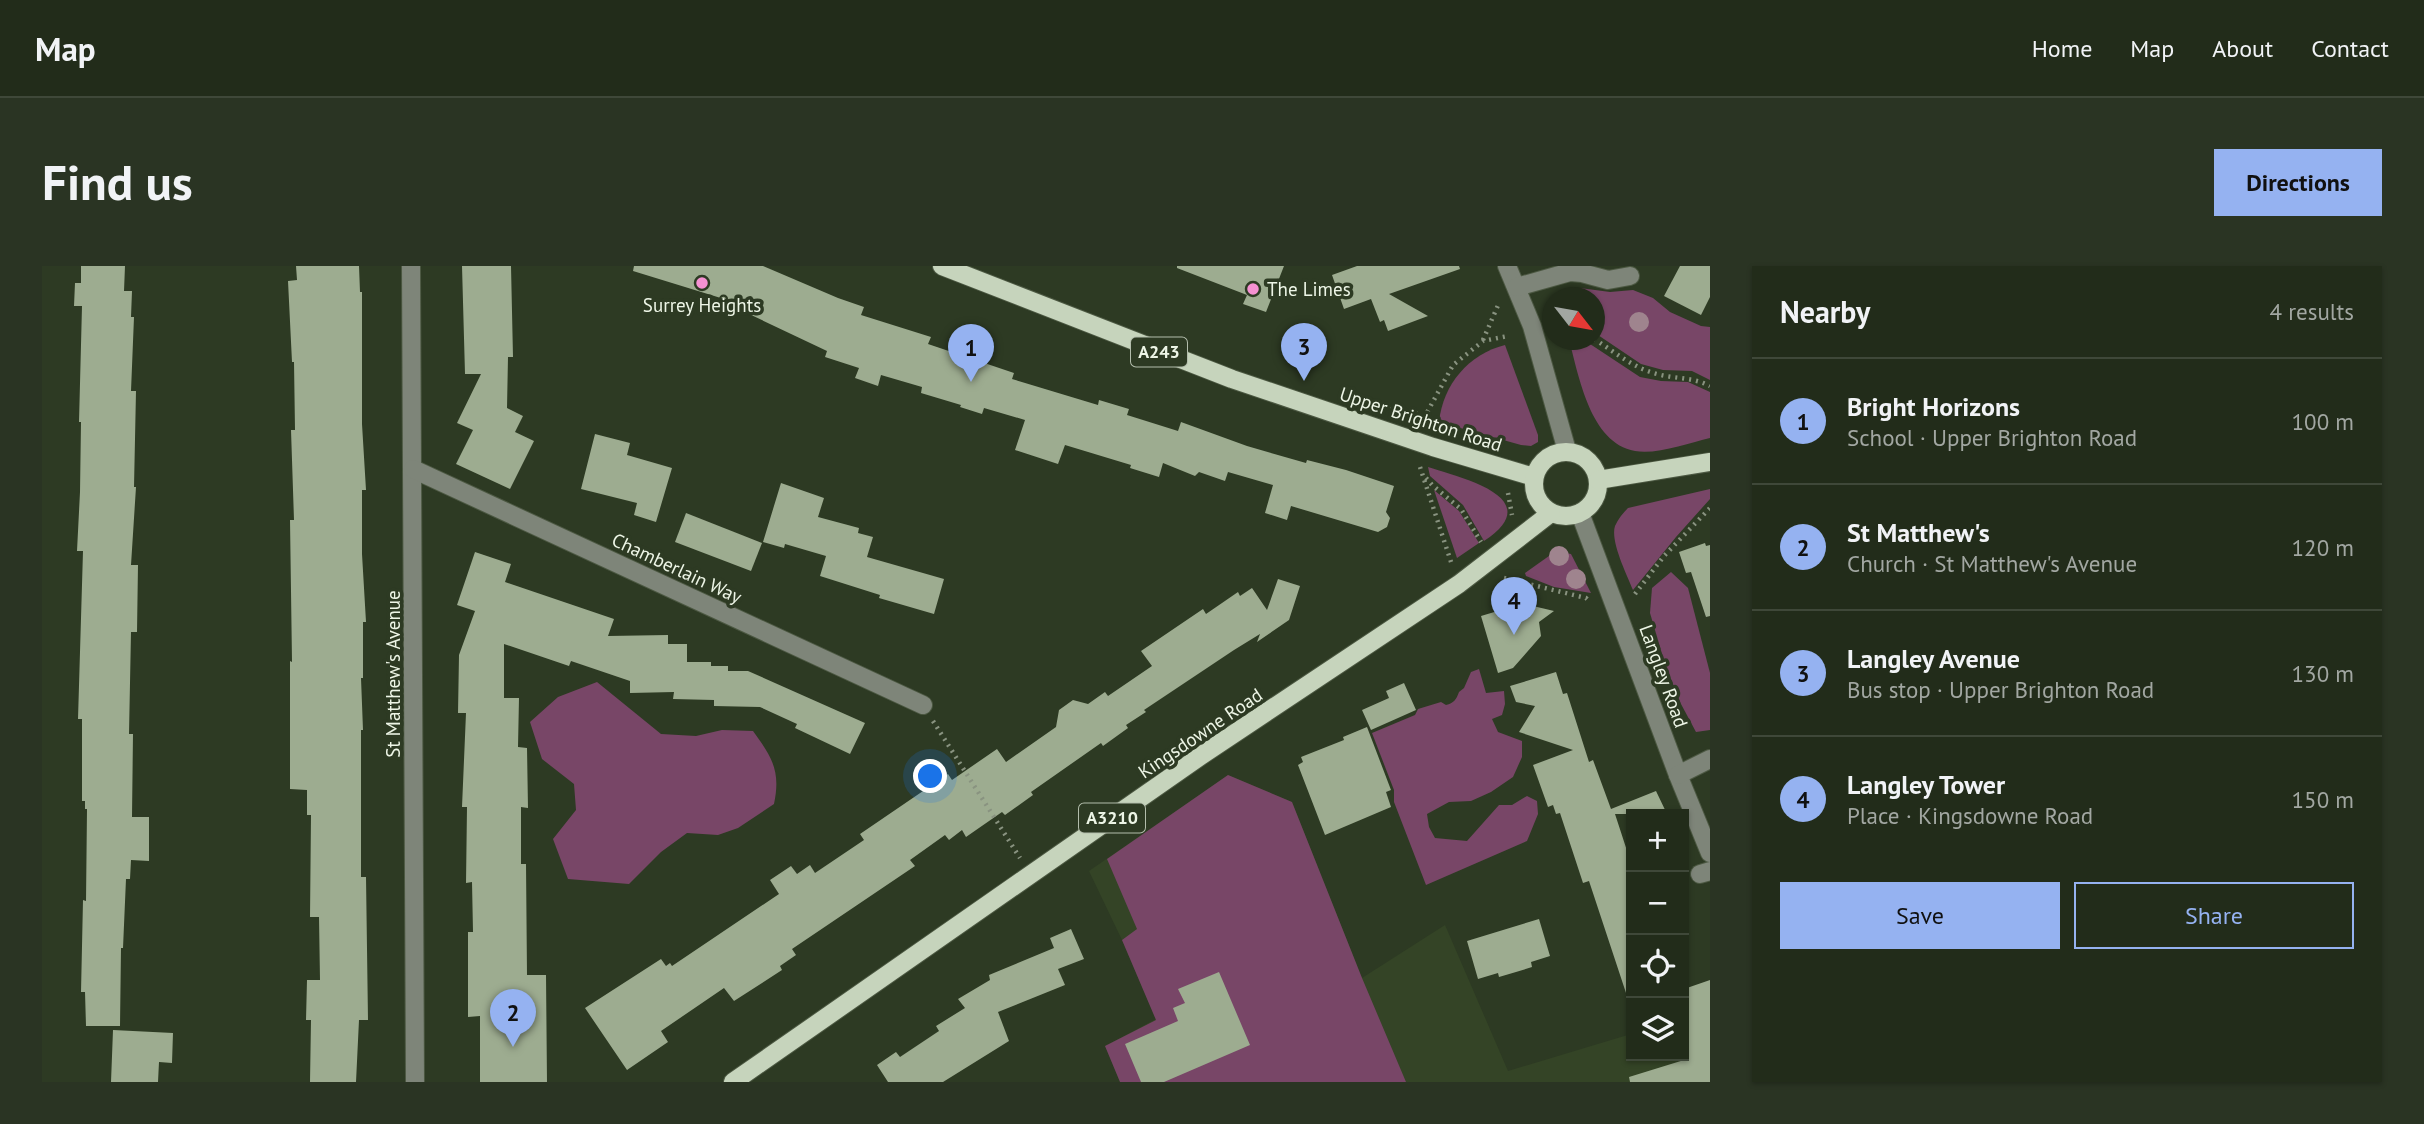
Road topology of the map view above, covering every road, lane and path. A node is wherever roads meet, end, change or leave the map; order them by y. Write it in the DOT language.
graph roads {
  1 [pos="411,266"];
  2 [pos="942,266"];
  3 [pos="1507,266"];
  4 [pos="1630,276"];
  5 [pos="1517,288"];
  6 [pos="1508,336"];
  7 [pos="1483,341"];
  8 [pos="1605,346"];
  9 [pos="1710,386"];
  10 [pos="1424,416"];
  11 [pos="1567,452"];
  12 [pos="1710,461"];
  13 [pos="1419,464"];
  14 [pos="413,469"];
  15 [pos="1424,476"];
  16 [pos="1534,477"];
  17 [pos="1598,480"];
  18 [pos="1506,486"];
  19 [pos="1710,508"];
  20 [pos="1551,513"];
  21 [pos="1580,513"];
  22 [pos="1512,519"];
  23 [pos="1490,542"];
  24 [pos="1463,560"];
  25 [pos="1496,584"];
  26 [pos="1630,599"];
  27 [pos="1592,603"];
  28 [pos="923,705"];
  29 [pos="1710,758"];
  30 [pos="1678,775"];
  31 [pos="1013,848"];
  32 [pos="1710,853"];
  33 [pos="415,1082"];
  34 [pos="733,1082"];
  1 -- 14 [label="street, St Matthew's Avenue"];
  2 -- 16 [label="main road, Upper Brighton Road / A243"];
  3 -- 5 [label="street"];
  4 -- 5 [label="street"];
  5 -- 7 [label="path"];
  5 -- 11 [label="street"];
  6 -- 7 [label="path"];
  7 -- 10 [label="path"];
  8 -- 9 [label="path"];
  11 -- 16 [label="main road"];
  11 -- 17 [label="main road"];
  12 -- 17 [label="main road"];
  13 -- 15 [label="path"];
  14 -- 28 [label="street, Chamberlain Way"];
  14 -- 33 [label="street, St Matthew's Avenue"];
  15 -- 23 [label="path"];
  15 -- 24 [label="path"];
  16 -- 20 [label="main road"];
  17 -- 21 [label="main road"];
  18 -- 22 [label="path"];
  19 -- 26 [label="path"];
  20 -- 21 [label="main road"];
  20 -- 34 [label="main road, Kingsdowne Road / A3210"];
  21 -- 30 [label="street, Langley Road"];
  25 -- 27 [label="path"];
  28 -- 31 [label="path"];
  29 -- 30 [label="street"];
  30 -- 32 [label="street, Langley Road"];
}
